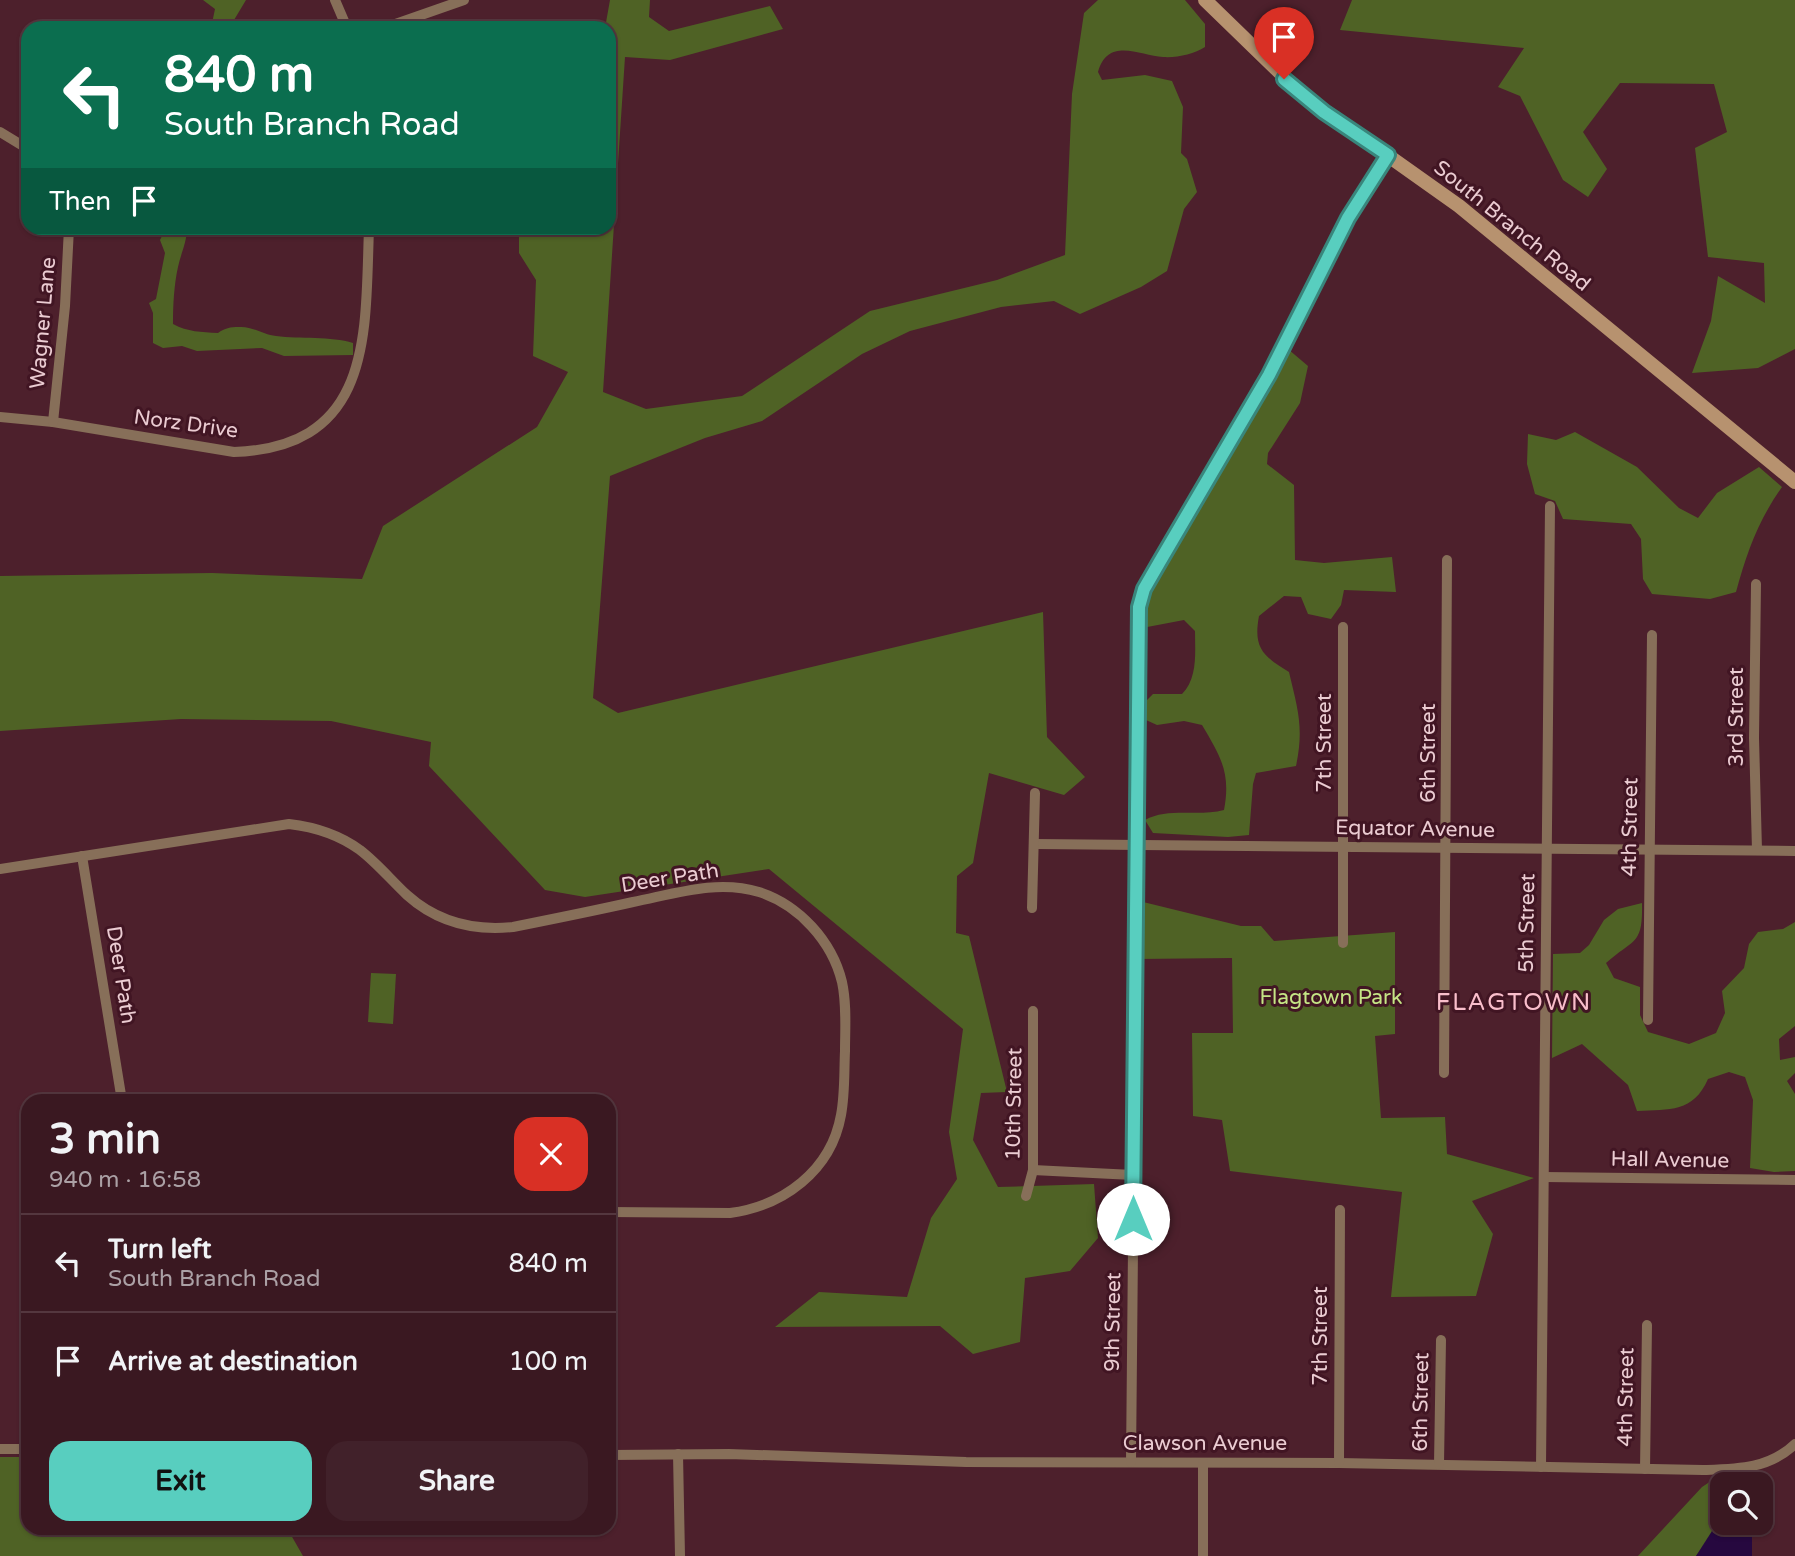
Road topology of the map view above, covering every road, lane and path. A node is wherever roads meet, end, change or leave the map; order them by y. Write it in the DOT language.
graph roads {
  1 [pos="335,0"];
  2 [pos="464,0"];
  3 [pos="1205,0"];
  4 [pos="344,21"];
  5 [pos="404,21"];
  6 [pos="0,132"];
  7 [pos="21,145"];
  8 [pos="1388,155"];
  9 [pos="69,235"];
  10 [pos="369,235"];
  11 [pos="0,417"];
  12 [pos="53,422"];
  13 [pos="1795,482"];
  14 [pos="1550,506"];
  15 [pos="1447,560"];
  16 [pos="1756,584"];
  17 [pos="1343,627"];
  18 [pos="1653,635"];
  19 [pos="1035,793"];
  20 [pos="1035,844"];
  21 [pos="1135,845"];
  22 [pos="1343,848"];
  23 [pos="1445,849"];
  24 [pos="1548,849"];
  25 [pos="1649,850"];
  26 [pos="1757,850"];
  27 [pos="1795,851"];
  28 [pos="82,856"];
  29 [pos="0,869"];
  30 [pos="1032,908"];
  31 [pos="1343,943"];
  32 [pos="1033,1011"];
  33 [pos="1648,1020"];
  34 [pos="1444,1073"];
  35 [pos="121,1094"];
  36 [pos="1032,1170"];
  37 [pos="1133,1175"];
  38 [pos="1544,1177"];
  39 [pos="1795,1180"];
  40 [pos="1026,1196"];
  41 [pos="1340,1210"];
  42 [pos="616,1212"];
  43 [pos="1647,1325"];
  44 [pos="1441,1340"];
  45 [pos="1795,1444"];
  46 [pos="0,1448"];
  47 [pos="21,1449"];
  48 [pos="678,1454"];
  49 [pos="616,1455"];
  50 [pos="1131,1462"];
  51 [pos="1203,1463"];
  52 [pos="1339,1463"];
  53 [pos="1439,1464"];
  54 [pos="1541,1466"];
  55 [pos="1644,1469"];
  56 [pos="680,1556"];
  57 [pos="1203,1556"];
  1 -- 4 [label="street"];
  2 -- 5 [label="street"];
  3 -- 8 [label="street, South Branch Road"];
  6 -- 7 [label="street"];
  8 -- 13 [label="street, South Branch Road"];
  8 -- 21 [label="street, 9th Street"];
  9 -- 12 [label="street, Wagner Lane"];
  10 -- 12 [label="street, Norz Drive"];
  11 -- 12 [label="street, Norz Drive"];
  14 -- 24 [label="street, 5th Street"];
  15 -- 23 [label="street, 6th Street"];
  16 -- 26 [label="street, 3rd Street"];
  17 -- 22 [label="street, 7th Street"];
  18 -- 25 [label="street, 4th Street"];
  19 -- 20 [label="street"];
  20 -- 21 [label="street, Equator Avenue"];
  20 -- 30 [label="street"];
  21 -- 22 [label="street, Equator Avenue"];
  21 -- 37 [label="street, 9th Street"];
  22 -- 23 [label="street, Equator Avenue"];
  22 -- 31 [label="street, 7th Street"];
  23 -- 24 [label="street, Equator Avenue"];
  23 -- 34 [label="street, 6th Street"];
  24 -- 25 [label="street, Equator Avenue"];
  24 -- 38 [label="street, 5th Street"];
  25 -- 26 [label="street, Equator Avenue"];
  25 -- 33 [label="street, 4th Street"];
  26 -- 27 [label="street, Equator Avenue"];
  28 -- 29 [label="street, Deer Path"];
  28 -- 35 [label="street, Deer Path"];
  28 -- 42 [label="street, Deer Path"];
  32 -- 36 [label="street, 10th Street"];
  36 -- 37 [label="street"];
  36 -- 40 [label="street, 10th Street"];
  37 -- 50 [label="street, 9th Street"];
  38 -- 39 [label="street, Hall Avenue"];
  38 -- 54 [label="street, 5th Street"];
  41 -- 52 [label="street, 7th Street"];
  43 -- 55 [label="street, 4th Street"];
  44 -- 53 [label="street, 6th Street"];
  45 -- 55 [label="street, Clawson Avenue"];
  46 -- 47 [label="street"];
  48 -- 49 [label="street, Clawson Avenue"];
  48 -- 50 [label="street, Clawson Avenue"];
  48 -- 56 [label="street"];
  50 -- 51 [label="street, Clawson Avenue"];
  51 -- 52 [label="street, Clawson Avenue"];
  51 -- 57 [label="street"];
  52 -- 53 [label="street, Clawson Avenue"];
  53 -- 54 [label="street, Clawson Avenue"];
  54 -- 55 [label="street, Clawson Avenue"];
}
